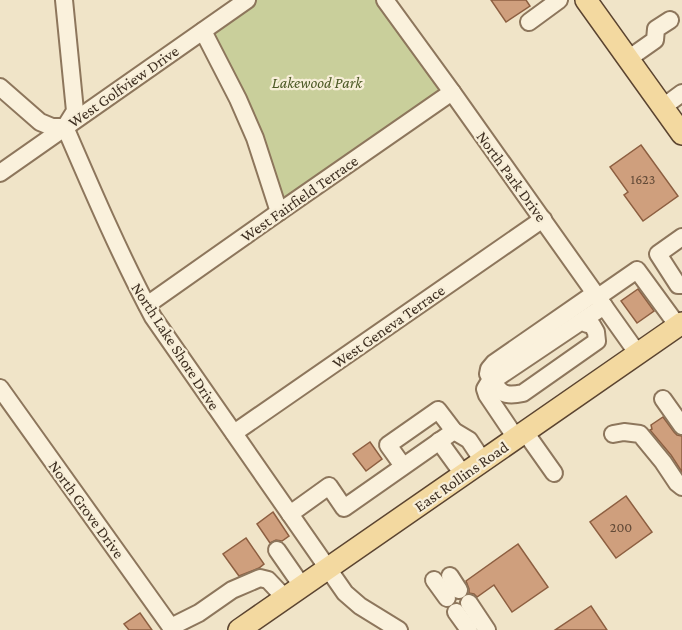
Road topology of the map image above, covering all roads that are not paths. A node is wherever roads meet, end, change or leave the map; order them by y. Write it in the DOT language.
graph roads {
  1 [pos="64,0"];
  2 [pos="247,0"];
  3 [pos="385,0"];
  4 [pos="586,0"];
  5 [pos="555,1"];
  6 [pos="670,20"];
  7 [pos="529,22"];
  8 [pos="203,30"];
  9 [pos="628,59"];
  10 [pos="0,87"];
  11 [pos="452,92"];
  12 [pos="682,93"];
  13 [pos="663,107"];
  14 [pos="65,127"];
  15 [pos="682,134"];
  16 [pos="0,174"];
  17 [pos="279,212"];
  18 [pos="543,219"];
  19 [pos="682,237"];
  20 [pos="682,285"];
  21 [pos="599,298"];
  22 [pos="147,306"];
  23 [pos="582,323"];
  24 [pos="680,324"];
  25 [pos="638,354"];
  26 [pos="493,381"];
  27 [pos="0,388"];
  28 [pos="663,399"];
  29 [pos="682,426"];
  30 [pos="454,431"];
  31 [pos="234,434"];
  32 [pos="613,434"];
  33 [pos="520,435"];
  34 [pos="440,441"];
  35 [pos="483,461"];
  36 [pos="403,466"];
  37 [pos="554,473"];
  38 [pos="463,474"];
  39 [pos="682,487"];
  40 [pos="290,514"];
  41 [pos="277,550"];
  42 [pos="328,568"];
  43 [pos="302,586"];
  44 [pos="453,593"];
  45 [pos="285,598"];
  46 [pos="172,629"];
  47 [pos="240,630"];
  48 [pos="399,630"];
  49 [pos="469,630"];
  50 [pos="480,630"];
  51 [pos="487,630"];
  1 -- 14 [label="street"];
  2 -- 8 [label="street, West Golfview Drive"];
  3 -- 11 [label="street, North Park Drive"];
  4 -- 9 [label="main road"];
  5 -- 7 [label="street"];
  6 -- 9 [label="street"];
  8 -- 14 [label="street, West Golfview Drive"];
  8 -- 17 [label="street"];
  9 -- 13 [label="main road"];
  10 -- 14 [label="street"];
  11 -- 17 [label="street, West Fairfield Terrace"];
  11 -- 18 [label="street, North Park Drive"];
  12 -- 13 [label="street"];
  13 -- 15 [label="main road"];
  14 -- 16 [label="street, West Golfview Drive"];
  14 -- 22 [label="street, North Lake Shore Drive"];
  17 -- 22 [label="street, West Fairfield Terrace"];
  18 -- 21 [label="street, North Park Drive"];
  18 -- 31 [label="street, West Geneva Terrace"];
  19 -- 20 [label="street"];
  21 -- 23 [label="street"];
  21 -- 24 [label="street"];
  21 -- 25 [label="street, North Park Drive"];
  21 -- 26 [label="street"];
  22 -- 31 [label="street, North Lake Shore Drive"];
  23 -- 26 [label="street"];
  23 -- 26 [label="street"];
  24 -- 25 [label="main road, East Rollins Road"];
  25 -- 33 [label="main road, East Rollins Road"];
  26 -- 33 [label="street"];
  27 -- 46 [label="street, North Grove Drive"];
  28 -- 29 [label="street"];
  30 -- 34 [label="street"];
  30 -- 35 [label="street"];
  30 -- 36 [label="street"];
  31 -- 40 [label="street, North Lake Shore Drive"];
  32 -- 39 [label="street"];
  33 -- 35 [label="main road, East Rollins Road"];
  33 -- 37 [label="street"];
  34 -- 36 [label="street"];
  34 -- 38 [label="street"];
  35 -- 38 [label="main road, East Rollins Road"];
  36 -- 40 [label="street"];
  38 -- 42 [label="main road, East Rollins Road"];
  40 -- 42 [label="street, North Lake Shore Drive"];
  41 -- 43 [label="street"];
  42 -- 43 [label="main road, East Rollins Road"];
  42 -- 48 [label="street, North Lake Shore Drive"];
  43 -- 45 [label="main road, East Rollins Road"];
  44 -- 49 [label="street"];
  44 -- 50 [label="street"];
  44 -- 51 [label="street"];
  45 -- 46 [label="street"];
  45 -- 47 [label="main road, East Rollins Road"];
}
